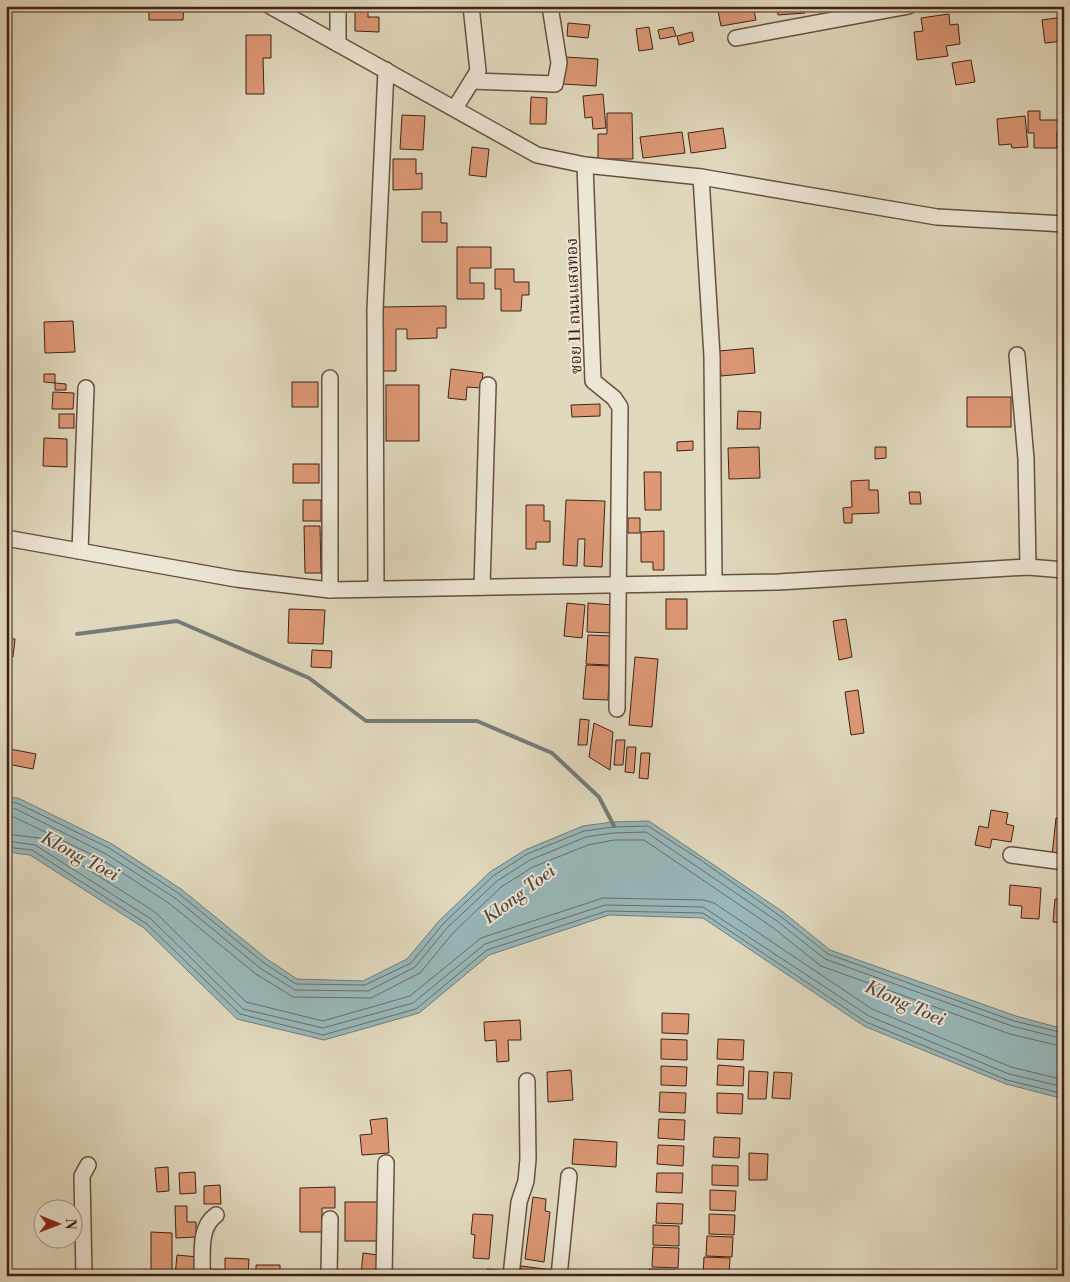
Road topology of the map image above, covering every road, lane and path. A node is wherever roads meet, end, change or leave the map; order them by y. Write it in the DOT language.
graph roads {
  1 [pos="270,6"];
  2 [pos="338,6"];
  3 [pos="471,6"];
  4 [pos="550,6"];
  5 [pos="909,6"];
  6 [pos="736,38"];
  7 [pos="338,44"];
  8 [pos="386,70"];
  9 [pos="472,81"];
  10 [pos="454,108"];
  11 [pos="585,165"];
  12 [pos="701,177"];
  13 [pos="1064,224"];
  14 [pos="1017,355"];
  15 [pos="330,378"];
  16 [pos="488,385"];
  17 [pos="86,388"];
  18 [pos="6,538"];
  19 [pos="80,551"];
  20 [pos="1028,567"];
  21 [pos="1064,570"];
  22 [pos="714,582"];
  23 [pos="620,583"];
  24 [pos="482,587"];
  25 [pos="376,589"];
  26 [pos="330,590"];
  27 [pos="617,709"];
  28 [pos="1011,855"];
  29 [pos="1064,862"];
  30 [pos="527,1081"];
  31 [pos="386,1163"];
  32 [pos="88,1165"];
  33 [pos="569,1176"];
  34 [pos="216,1215"];
  35 [pos="330,1219"];
  36 [pos="84,1276"];
  37 [pos="202,1276"];
  38 [pos="329,1276"];
  39 [pos="384,1276"];
  40 [pos="512,1276"];
  41 [pos="559,1276"];
  1 -- 7 [label="street"];
  2 -- 7 [label="street"];
  3 -- 9 [label="street"];
  4 -- 9 [label="street"];
  5 -- 6 [label="street"];
  7 -- 8 [label="street"];
  8 -- 10 [label="street"];
  8 -- 25 [label="street"];
  9 -- 10 [label="street"];
  10 -- 11 [label="street"];
  11 -- 12 [label="street"];
  11 -- 23 [label="street, ซอย 11 ถนนแสงทอง"];
  12 -- 13 [label="street"];
  12 -- 22 [label="street"];
  14 -- 20 [label="street"];
  15 -- 26 [label="street"];
  16 -- 24 [label="street"];
  17 -- 19 [label="street"];
  18 -- 19 [label="street"];
  19 -- 26 [label="street"];
  20 -- 21 [label="street"];
  20 -- 22 [label="street"];
  22 -- 23 [label="street"];
  23 -- 24 [label="street"];
  23 -- 27 [label="street, ซอย 11 ถนนแสงทอง"];
  24 -- 25 [label="street"];
  25 -- 26 [label="street"];
  28 -- 29 [label="street"];
  30 -- 40 [label="street"];
  31 -- 39 [label="street"];
  32 -- 36 [label="street"];
  33 -- 41 [label="street"];
  34 -- 37 [label="street"];
  35 -- 38 [label="street"];
}
